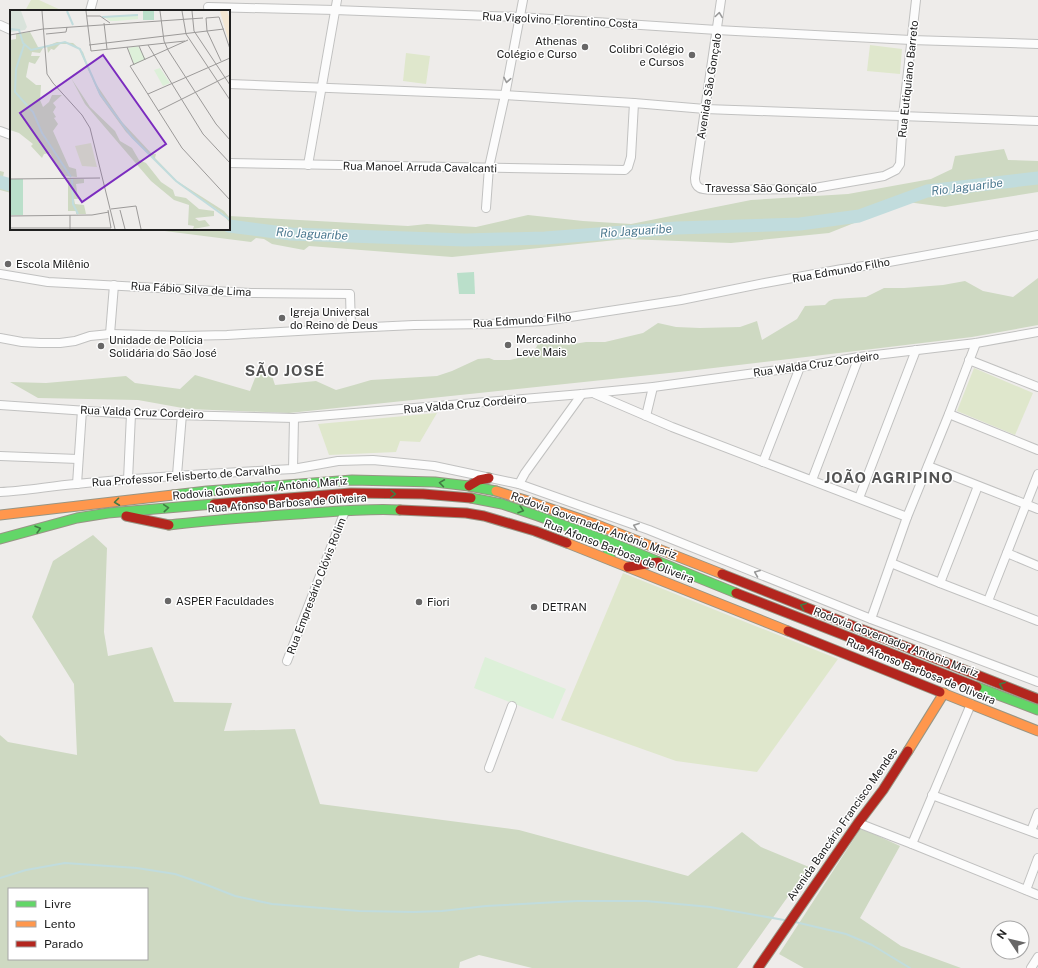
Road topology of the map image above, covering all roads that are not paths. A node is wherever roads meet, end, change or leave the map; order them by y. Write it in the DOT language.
graph roads {
  1 [pos="94,0"];
  2 [pos="338,0"];
  3 [pos="522,0"];
  4 [pos="721,0"];
  5 [pos="916,0"];
  6 [pos="209,6"];
  7 [pos="90,10"];
  8 [pos="335,10"];
  9 [pos="519,17"];
  10 [pos="0,25"];
  11 [pos="10,30"];
  12 [pos="717,30"];
  13 [pos="911,40"];
  14 [pos="1038,44"];
  15 [pos="230,84"];
  16 [pos="322,88"];
  17 [pos="505,95"];
  18 [pos="634,102"];
  19 [pos="705,109"];
  20 [pos="903,116"];
  21 [pos="1038,121"];
  22 [pos="0,131"];
  23 [pos="10,135"];
  24 [pos="900,158"];
  25 [pos="230,163"];
  26 [pos="308,165"];
  27 [pos="489,168"];
  28 [pos="696,172"];
  29 [pos="486,208"];
  30 [pos="1038,235"];
  31 [pos="0,274"];
  32 [pos="114,285"];
  33 [pos="351,328"];
  34 [pos="1038,332"];
  35 [pos="110,334"];
  36 [pos="0,338"];
  37 [pos="976,343"];
  38 [pos="916,350"];
  39 [pos="859,358"];
  40 [pos="969,360"];
  41 [pos="800,367"];
  42 [pos="653,387"];
  43 [pos="1038,387"];
  44 [pos="594,393"];
  45 [pos="582,394"];
  46 [pos="0,405"];
  47 [pos="82,410"];
  48 [pos="131,414"];
  49 [pos="182,414"];
  50 [pos="949,414"];
  51 [pos="646,416"];
  52 [pos="294,418"];
  53 [pos="1038,450"];
  54 [pos="0,456"];
  55 [pos="78,459"];
  56 [pos="763,462"];
  57 [pos="928,466"];
  58 [pos="293,469"];
  59 [pos="1038,474"];
  60 [pos="177,475"];
  61 [pos="489,478"];
  62 [pos="128,480"];
  63 [pos="812,480"];
  64 [pos="76,484"];
  65 [pos="519,484"];
  66 [pos="469,486"];
  67 [pos="978,486"];
  68 [pos="0,492"];
  69 [pos="859,498"];
  70 [pos="528,501"];
  71 [pos="1026,505"];
  72 [pos="1038,509"];
  73 [pos="345,511"];
  74 [pos="0,516"];
  75 [pos="907,517"];
  76 [pos="77,518"];
  77 [pos="0,539"];
  78 [pos="605,540"];
  79 [pos="1007,553"];
  80 [pos="611,560"];
  81 [pos="659,562"];
  82 [pos="891,562"];
  83 [pos="1038,566"];
  84 [pos="628,567"];
  85 [pos="940,583"];
  86 [pos="988,601"];
  87 [pos="871,618"];
  88 [pos="1038,621"];
  89 [pos="287,661"];
  90 [pos="1038,682"];
  91 [pos="944,693"];
  92 [pos="1038,699"];
  93 [pos="971,704"];
  94 [pos="512,706"];
  95 [pos="1038,710"];
  96 [pos="1038,731"];
  97 [pos="489,768"];
  98 [pos="932,795"];
  99 [pos="1038,813"];
  100 [pos="858,823"];
  101 [pos="1034,833"];
  102 [pos="912,844"];
  103 [pos="1038,858"];
  104 [pos="1026,890"];
  105 [pos="1038,895"];
  106 [pos="1038,957"];
  107 [pos="758,968"];
  108 [pos="1031,968"];
  1 -- 7 [label="street"];
  2 -- 8 [label="street"];
  3 -- 9 [label="street"];
  12 -- 4 [label="street, Avenida São Gonçalo, one-way"];
  5 -- 13 [label="street, Rua Eutiquiano Barreto"];
  6 -- 8 [label="street, Rua Vigolvino Florentino Costa"];
  8 -- 9 [label="street, Rua Vigolvino Florentino Costa"];
  8 -- 16 [label="street"];
  9 -- 12 [label="street, Rua Vigolvino Florentino Costa"];
  9 -- 17 [label="street, one-way"];
  10 -- 11 [label="street"];
  12 -- 13 [label="street, Rua Vigolvino Florentino Costa"];
  12 -- 19 [label="street, Avenida São Gonçalo"];
  13 -- 14 [label="street, Rua Vigolvino Florentino Costa"];
  13 -- 20 [label="street, Rua Eutiquiano Barreto"];
  15 -- 16 [label="street"];
  16 -- 17 [label="street"];
  16 -- 26 [label="street"];
  17 -- 18 [label="street"];
  17 -- 27 [label="street"];
  18 -- 19 [label="street"];
  18 -- 27 [label="street, Rua Manoel Arruda Cavalcanti"];
  19 -- 20 [label="street"];
  19 -- 28 [label="street, Avenida São Gonçalo"];
  20 -- 21 [label="street"];
  20 -- 24 [label="street, Rua Eutiquiano Barreto"];
  22 -- 23 [label="street"];
  24 -- 28 [label="street, Travessa São Gonçalo"];
  25 -- 26 [label="street, Rua Manoel Arruda Cavalcanti"];
  26 -- 27 [label="street, Rua Manoel Arruda Cavalcanti"];
  27 -- 29 [label="street"];
  30 -- 33 [label="street, Rua Edmundo Filho"];
  31 -- 32 [label="street, Rua Fábio Silva de Lima"];
  32 -- 33 [label="street, Rua Fábio Silva de Lima"];
  32 -- 35 [label="street"];
  33 -- 35 [label="street, Rua Edmundo Filho"];
  34 -- 37 [label="street, Rua Walda Cruz Cordeiro"];
  35 -- 36 [label="street, Rua Edmundo Filho"];
  37 -- 38 [label="street, Rua Walda Cruz Cordeiro"];
  37 -- 40 [label="street"];
  38 -- 39 [label="street, Rua Walda Cruz Cordeiro"];
  38 -- 69 [label="street"];
  39 -- 41 [label="street, Rua Walda Cruz Cordeiro"];
  39 -- 63 [label="street"];
  40 -- 43 [label="street"];
  40 -- 50 [label="street"];
  41 -- 42 [label="street, Rua Walda Cruz Cordeiro"];
  41 -- 56 [label="street"];
  42 -- 44 [label="street, Rua Walda Cruz Cordeiro"];
  42 -- 51 [label="street"];
  44 -- 45 [label="street, Rua Valda Cruz Cordeiro"];
  44 -- 51 [label="street, Rua Valda Cruz Cordeiro"];
  45 -- 52 [label="street, Rua Valda Cruz Cordeiro"];
  45 -- 65 [label="street"];
  46 -- 47 [label="street, Rua Valda Cruz Cordeiro"];
  47 -- 48 [label="street, Rua Valda Cruz Cordeiro"];
  47 -- 55 [label="street"];
  48 -- 49 [label="street, Rua Valda Cruz Cordeiro"];
  48 -- 62 [label="street"];
  49 -- 52 [label="street, Rua Valda Cruz Cordeiro"];
  49 -- 60 [label="street"];
  50 -- 53 [label="street"];
  50 -- 57 [label="street"];
  51 -- 56 [label="street, Rua Valda Cruz Cordeiro"];
  52 -- 58 [label="street, Rua Professor Felisberto de Carvalho"];
  54 -- 55 [label="street"];
  55 -- 64 [label="street"];
  56 -- 63 [label="street, Rua Valda Cruz Cordeiro"];
  57 -- 67 [label="street"];
  57 -- 75 [label="street"];
  58 -- 60 [label="street, Rua Professor Felisberto de Carvalho"];
  58 -- 61 [label="street"];
  59 -- 71 [label="street"];
  60 -- 62 [label="street, Rua Professor Felisberto de Carvalho"];
  61 -- 65 [label="street"];
  61 -- 66 [label="main road"];
  62 -- 64 [label="street, Rua Professor Felisberto de Carvalho"];
  63 -- 69 [label="street, Rua Valda Cruz Cordeiro"];
  64 -- 68 [label="street, Rua Professor Felisberto de Carvalho"];
  65 -- 70 [label="main road"];
  87 -- 65 [label="street, one-way"];
  66 -- 70 [label="main road, Rodovia Governador Antônio Mariz"];
  66 -- 74 [label="main road, Rodovia Governador Antônio Mariz, one-way"];
  67 -- 71 [label="street"];
  67 -- 85 [label="street"];
  69 -- 75 [label="street, Rua Valda Cruz Cordeiro"];
  92 -- 70 [label="main road, Rodovia Governador Antônio Mariz, one-way"];
  71 -- 72 [label="street"];
  71 -- 79 [label="street"];
  73 -- 76 [label="main road, Rua Afonso Barbosa de Oliveira"];
  73 -- 80 [label="main road, Rua Afonso Barbosa de Oliveira"];
  73 -- 89 [label="street, Rua Empresário Clóvis Rolim"];
  75 -- 82 [label="street"];
  77 -- 76 [label="main road, Rodovia Governador Antônio Mariz, one-way"];
  76 -- 78 [label="main road, Rodovia Governador Antônio Mariz, one-way"];
  78 -- 80 [label="main road"];
  78 -- 81 [label="main road, Rodovia Governador Antônio Mariz"];
  79 -- 83 [label="street"];
  79 -- 86 [label="street"];
  80 -- 84 [label="main road, Rua Afonso Barbosa de Oliveira"];
  81 -- 84 [label="main road"];
  81 -- 95 [label="main road, Rodovia Governador Antônio Mariz"];
  82 -- 85 [label="street"];
  82 -- 87 [label="street"];
  84 -- 91 [label="main road, Rua Afonso Barbosa de Oliveira"];
  85 -- 86 [label="street"];
  86 -- 88 [label="street"];
  87 -- 90 [label="street"];
  91 -- 93 [label="main road, Rua Afonso Barbosa de Oliveira"];
  91 -- 100 [label="main road, Avenida Bancário Francisco Mendes"];
  93 -- 96 [label="main road, Rua Afonso Barbosa de Oliveira"];
  93 -- 98 [label="street"];
  94 -- 97 [label="street"];
  98 -- 101 [label="street"];
  98 -- 102 [label="street"];
  99 -- 101 [label="street"];
  100 -- 102 [label="street"];
  100 -- 107 [label="main road, Avenida Bancário Francisco Mendes"];
  102 -- 104 [label="street"];
  103 -- 104 [label="street"];
  104 -- 105 [label="street"];
  106 -- 108 [label="street"];
}
